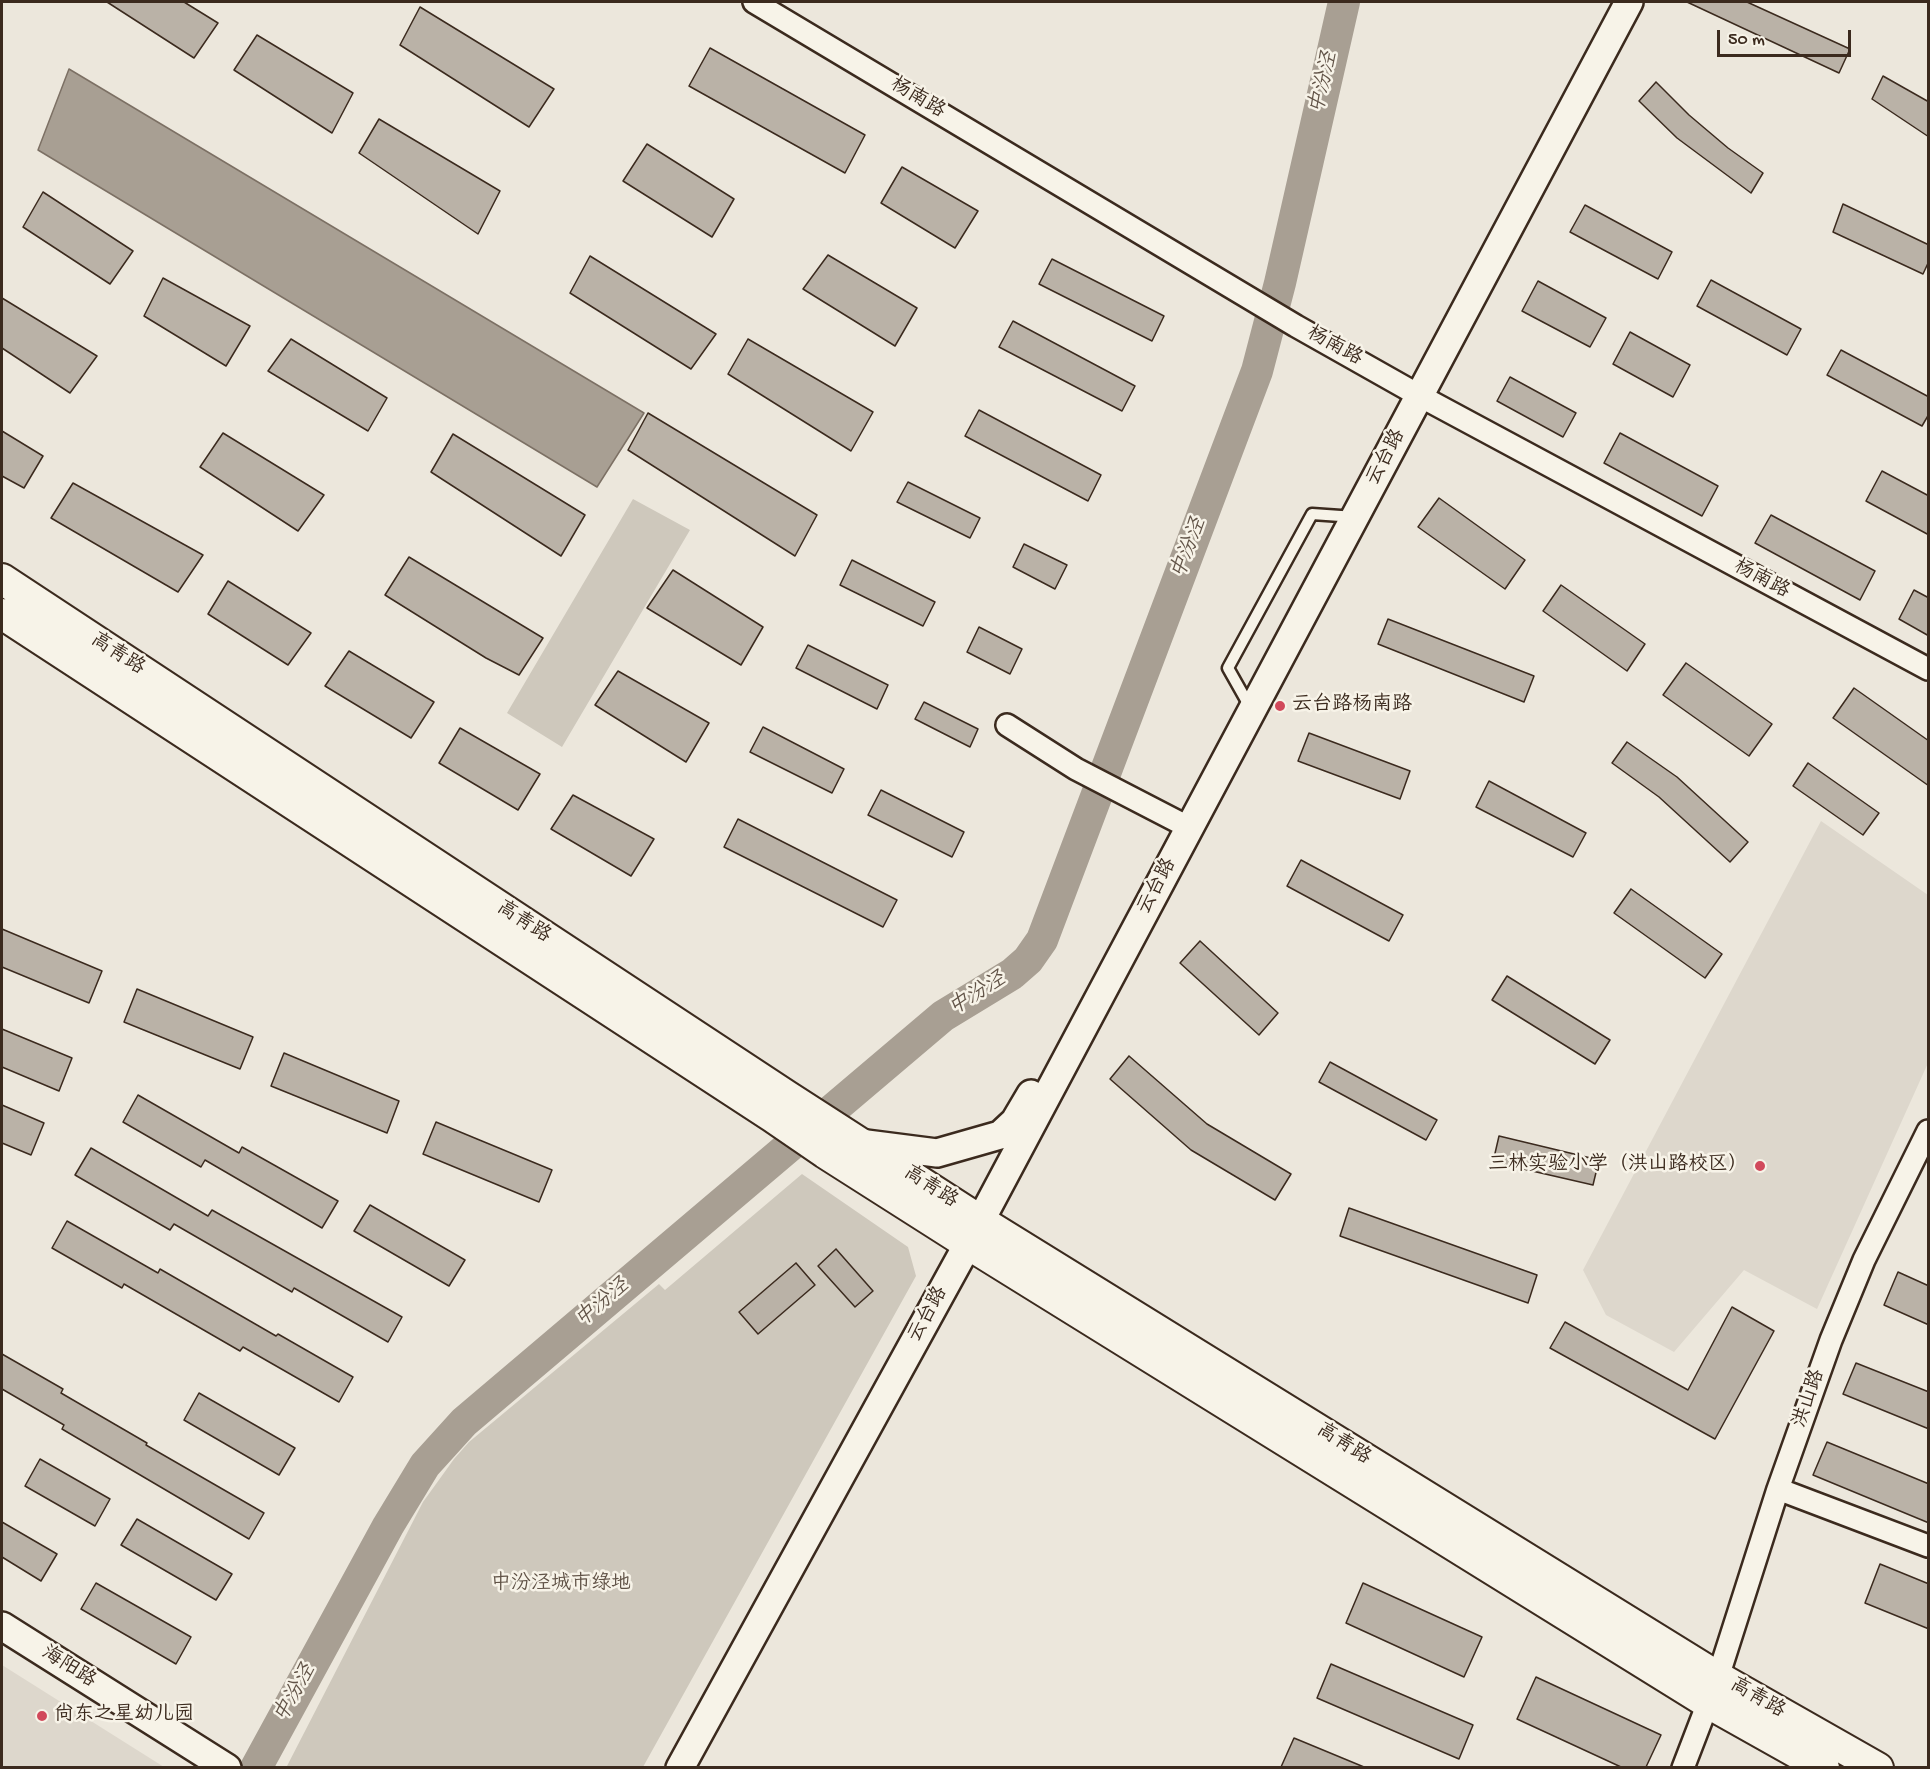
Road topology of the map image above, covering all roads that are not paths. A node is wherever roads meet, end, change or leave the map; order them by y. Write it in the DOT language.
graph roads {
  1 [pos="754,2"];
  2 [pos="1629,2"];
  3 [pos="1420,396"];
  4 [pos="1355,517"];
  5 [pos="2,579"];
  6 [pos="2,614"];
  7 [pos="1929,669"];
  8 [pos="1252,711"];
  9 [pos="1007,725"];
  10 [pos="1190,828"];
  11 [pos="1076,1042"];
  12 [pos="779,1106"];
  13 [pos="1929,1131"];
  14 [pos="843,1143"];
  15 [pos="975,1233"];
  16 [pos="1778,1488"];
  17 [pos="1929,1546"];
  18 [pos="2,1626"];
  19 [pos="1713,1690"];
  20 [pos="226,1767"];
  21 [pos="680,1767"];
  22 [pos="1683,1767"];
  23 [pos="1824,1767"];
  24 [pos="1878,1767"];
  1 -- 3 [label="street, 杨南路"];
  2 -- 3 [label="street, 云台路"];
  3 -- 4 [label="street, 云台路"];
  3 -- 7 [label="street, 杨南路"];
  4 -- 8 [label="street, 云台路"];
  4 -- 8 [label="lane"];
  5 -- 12 [label="main road, 高青路"];
  6 -- 12 [label="main road, 高青路"];
  8 -- 10 [label="street, 云台路"];
  9 -- 10 [label="street"];
  10 -- 11 [label="street, 云台路"];
  11 -- 14 [label="street"];
  11 -- 15 [label="street, 云台路"];
  12 -- 14 [label="main road, 高青路"];
  13 -- 16 [label="street, 洪山路"];
  14 -- 15 [label="main road, 高青路"];
  15 -- 19 [label="main road, 高青路"];
  15 -- 21 [label="street, 云台路"];
  16 -- 17 [label="street"];
  16 -- 19 [label="street, 洪山路"];
  18 -- 20 [label="street, 海阳路"];
  19 -- 22 [label="street, 洪山路"];
  19 -- 23 [label="main road, 高青路"];
  19 -- 24 [label="main road, 高青路"];
}
